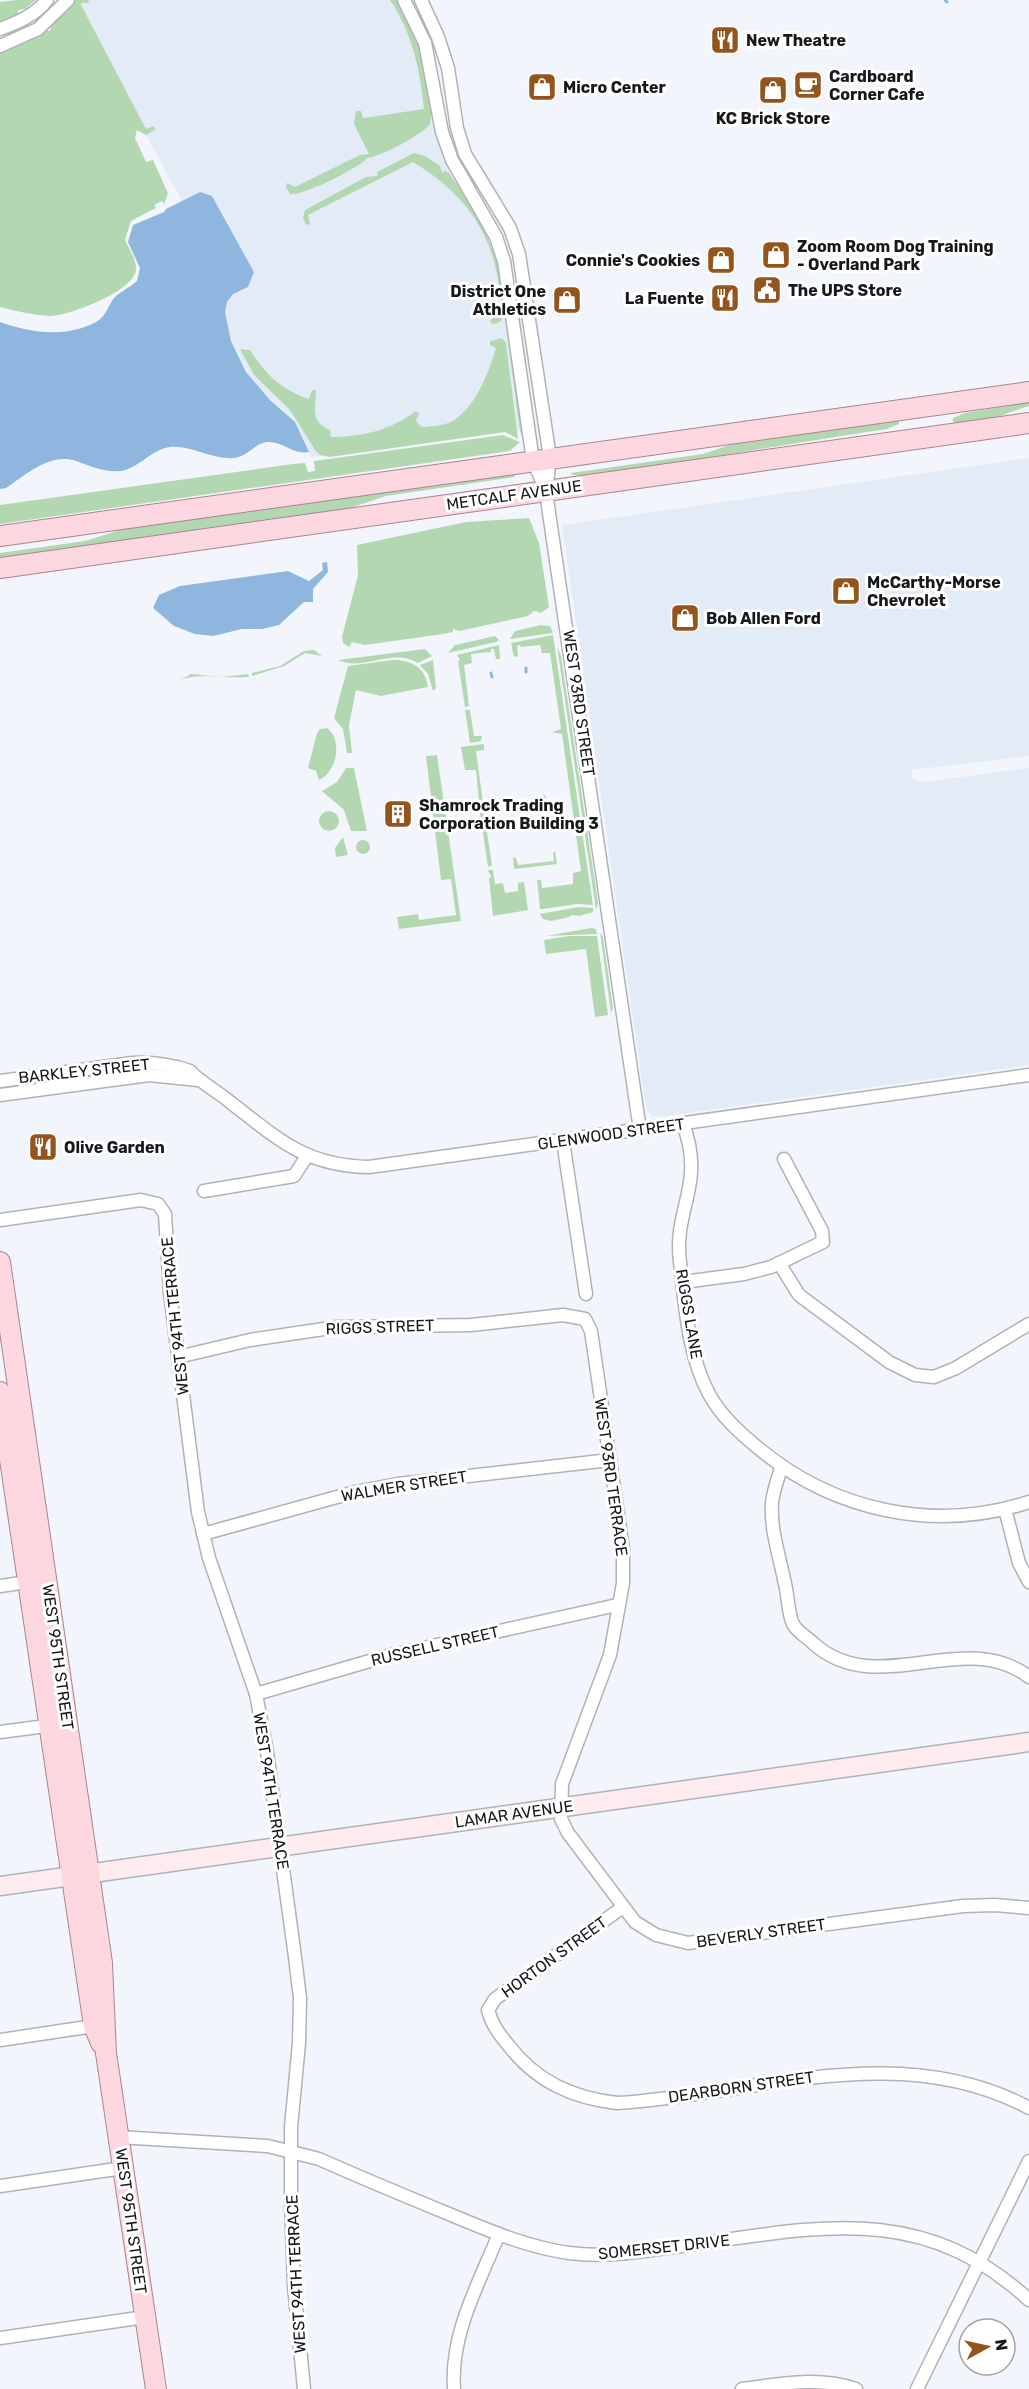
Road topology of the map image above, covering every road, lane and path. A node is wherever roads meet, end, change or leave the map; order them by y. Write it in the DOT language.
graph roads {
  1 [pos="47,0"];
  2 [pos="68,0"];
  3 [pos="404,0"];
  4 [pos="421,0"];
  5 [pos="0,29"];
  6 [pos="436,31"];
  7 [pos="422,37"];
  8 [pos="0,46"];
  9 [pos="1029,392"];
  10 [pos="927,406"];
  11 [pos="1029,423"];
  12 [pos="937,435"];
  13 [pos="542,459"];
  14 [pos="546,491"];
  15 [pos="0,536"];
  16 [pos="0,568"];
  17 [pos="1029,1075"];
  18 [pos="198,1080"];
  19 [pos="0,1081"];
  20 [pos="0,1095"];
  21 [pos="683,1124"];
  22 [pos="640,1130"];
  23 [pos="563,1141"];
  24 [pos="307,1156"];
  25 [pos="784,1159"];
  26 [pos="204,1191"];
  27 [pos="0,1220"];
  28 [pos="0,1262"];
  29 [pos="780,1263"];
  30 [pos="683,1282"];
  31 [pos="2,1294"];
  32 [pos="585,1294"];
  33 [pos="585,1319"];
  34 [pos="1029,1324"];
  35 [pos="178,1357"];
  36 [pos="0,1392"];
  37 [pos="11,1438"];
  38 [pos="610,1460"];
  39 [pos="781,1467"];
  40 [pos="1029,1502"];
  41 [pos="1005,1509"];
  42 [pos="203,1534"];
  43 [pos="47,1579"];
  44 [pos="27,1582"];
  45 [pos="1029,1582"];
  46 [pos="0,1586"];
  47 [pos="617,1605"];
  48 [pos="1029,1677"];
  49 [pos="256,1694"];
  50 [pos="58,1724"];
  51 [pos="0,1732"];
  52 [pos="1029,1742"];
  53 [pos="560,1807"];
  54 [pos="280,1846"];
  55 [pos="90,1873"];
  56 [pos="70,1876"];
  57 [pos="0,1886"];
  58 [pos="623,1907"];
  59 [pos="1029,1908"];
  60 [pos="488,2010"];
  61 [pos="93,2026"];
  62 [pos="0,2040"];
  63 [pos="106,2053"];
  64 [pos="1029,2108"];
  65 [pos="118,2137"];
  66 [pos="291,2152"];
  67 [pos="1029,2161"];
  68 [pos="123,2169"];
  69 [pos="0,2186"];
  70 [pos="499,2234"];
  71 [pos="979,2262"];
  72 [pos="1029,2300"];
  73 [pos="145,2317"];
  74 [pos="0,2338"];
  75 [pos="156,2389"];
  76 [pos="304,2389"];
  77 [pos="454,2389"];
  78 [pos="742,2389"];
  79 [pos="856,2389"];
  80 [pos="917,2389"];
  1 -- 5 [label="street"];
  2 -- 8 [label="street"];
  3 -- 7 [label="street, WEST 93RD STREET"];
  4 -- 6 [label="street, WEST 93RD STREET"];
  6 -- 7 [label="street"];
  6 -- 13 [label="street, WEST 93RD STREET"];
  7 -- 13 [label="street, WEST 93RD STREET"];
  9 -- 10 [label="main road, METCALF AVENUE"];
  10 -- 12 [label="main road"];
  10 -- 13 [label="main road, METCALF AVENUE"];
  11 -- 12 [label="main road, METCALF AVENUE"];
  12 -- 14 [label="main road, METCALF AVENUE"];
  13 -- 14 [label="street, WEST 93RD STREET"];
  13 -- 15 [label="main road, METCALF AVENUE"];
  14 -- 16 [label="main road, METCALF AVENUE"];
  14 -- 22 [label="street, WEST 93RD STREET"];
  17 -- 21 [label="street, GLENWOOD STREET"];
  18 -- 19 [label="street, BARKLEY STREET"];
  18 -- 20 [label="street, BARKLEY STREET"];
  18 -- 24 [label="street, BARKLEY STREET"];
  21 -- 22 [label="street, GLENWOOD STREET"];
  21 -- 30 [label="street, RIGGS LANE"];
  22 -- 23 [label="street, GLENWOOD STREET"];
  23 -- 24 [label="street, GLENWOOD STREET"];
  23 -- 32 [label="street"];
  24 -- 26 [label="street"];
  25 -- 29 [label="street"];
  27 -- 35 [label="street, WEST 94TH TERRACE"];
  28 -- 31 [label="main road, WEST 95TH STREET"];
  29 -- 30 [label="street"];
  29 -- 34 [label="street"];
  30 -- 39 [label="street, RIGGS LANE"];
  31 -- 37 [label="main road, WEST 95TH STREET"];
  33 -- 35 [label="street, RIGGS STREET"];
  33 -- 38 [label="street, WEST 93RD TERRACE"];
  35 -- 42 [label="street, WEST 94TH TERRACE"];
  36 -- 37 [label="main road, WEST 95TH STREET"];
  37 -- 43 [label="main road, WEST 95TH STREET"];
  37 -- 44 [label="main road, WEST 95TH STREET"];
  38 -- 42 [label="street, WALMER STREET"];
  38 -- 47 [label="street, WEST 93RD TERRACE"];
  39 -- 41 [label="street, RIGGS LANE"];
  39 -- 48 [label="street"];
  40 -- 41 [label="street, RIGGS LANE"];
  41 -- 45 [label="street"];
  42 -- 49 [label="street, WEST 94TH TERRACE"];
  43 -- 44 [label="street"];
  43 -- 50 [label="main road, WEST 95TH STREET"];
  44 -- 46 [label="street"];
  44 -- 50 [label="main road, WEST 95TH STREET"];
  47 -- 49 [label="street, RUSSELL STREET"];
  47 -- 53 [label="street, WEST 93RD TERRACE"];
  49 -- 54 [label="street, WEST 94TH TERRACE"];
  50 -- 51 [label="street"];
  50 -- 55 [label="main road, WEST 95TH STREET"];
  50 -- 56 [label="main road, WEST 95TH STREET"];
  52 -- 53 [label="street, LAMAR AVENUE"];
  53 -- 54 [label="street, LAMAR AVENUE"];
  53 -- 58 [label="street, BEVERLY STREET"];
  54 -- 55 [label="street, LAMAR AVENUE"];
  54 -- 66 [label="street, WEST 94TH TERRACE"];
  55 -- 56 [label="street, LAMAR AVENUE"];
  55 -- 63 [label="main road, WEST 95TH STREET"];
  56 -- 57 [label="street, LAMAR AVENUE"];
  56 -- 61 [label="main road, WEST 95TH STREET"];
  58 -- 59 [label="street, BEVERLY STREET"];
  58 -- 60 [label="street, HORTON STREET"];
  60 -- 64 [label="street, DEARBORN STREET"];
  61 -- 62 [label="street"];
  61 -- 63 [label="main road, WEST 95TH STREET"];
  63 -- 65 [label="main road, WEST 95TH STREET"];
  65 -- 66 [label="street, SOMERSET DRIVE"];
  65 -- 68 [label="main road, WEST 95TH STREET"];
  66 -- 70 [label="street, SOMERSET DRIVE"];
  66 -- 76 [label="street, WEST 94TH TERRACE"];
  67 -- 71 [label="street"];
  68 -- 69 [label="street"];
  68 -- 73 [label="main road, WEST 95TH STREET"];
  70 -- 71 [label="street, SOMERSET DRIVE"];
  70 -- 77 [label="street"];
  71 -- 72 [label="street, SOMERSET DRIVE"];
  71 -- 80 [label="street"];
  73 -- 74 [label="street"];
  73 -- 75 [label="main road, WEST 95TH STREET"];
  78 -- 79 [label="street"];
}
